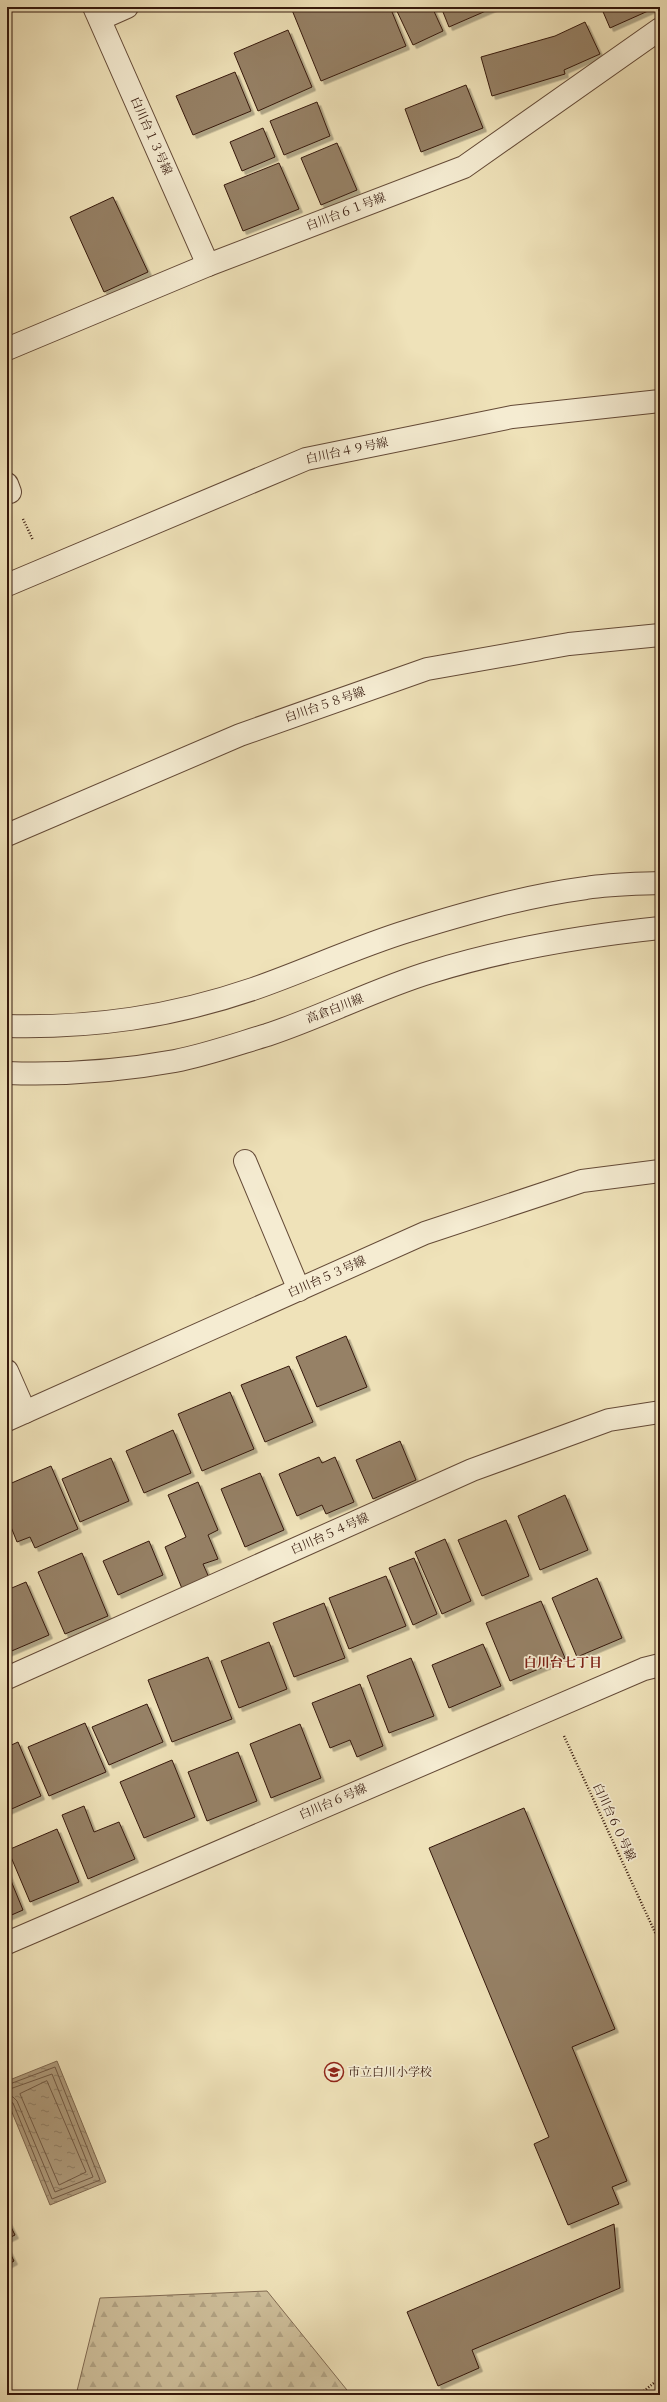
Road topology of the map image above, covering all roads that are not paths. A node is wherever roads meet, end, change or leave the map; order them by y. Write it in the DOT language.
graph roads {
  1 [pos="127,7"];
  2 [pos="97,13"];
  3 [pos="660,29"];
  4 [pos="208,265"];
  5 [pos="7,349"];
  6 [pos="660,401"];
  7 [pos="7,585"];
  8 [pos="660,635"];
  9 [pos="7,835"];
  10 [pos="660,883"];
  11 [pos="660,928"];
  12 [pos="7,1026"];
  13 [pos="7,1073"];
  14 [pos="245,1161"];
  15 [pos="660,1171"];
  16 [pos="299,1290"];
  17 [pos="7,1371"];
  18 [pos="660,1412"];
  19 [pos="16,1416"];
  20 [pos="660,1665"];
  21 [pos="7,1678"];
  22 [pos="7,1943"];
  1 -- 2 [label="street"];
  2 -- 4 [label="street, 白川台１３号線"];
  3 -- 4 [label="street, 白川台６１号線"];
  4 -- 5 [label="street, 白川台６１号線"];
  6 -- 7 [label="street, 白川台４９号線"];
  8 -- 9 [label="street, 白川台５８号線"];
  10 -- 12 [label="street"];
  11 -- 13 [label="street, 高倉白川線"];
  14 -- 16 [label="street"];
  15 -- 16 [label="street, 白川台５３号線"];
  16 -- 19 [label="street, 白川台５３号線"];
  17 -- 19 [label="street"];
  18 -- 21 [label="street, 白川台５４号線"];
  20 -- 22 [label="street, 白川台６号線"];
}
